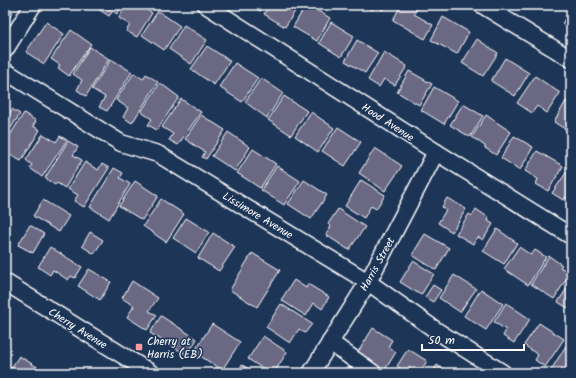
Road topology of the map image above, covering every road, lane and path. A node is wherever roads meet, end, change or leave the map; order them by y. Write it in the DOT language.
graph roads {
  1 [pos="33,5"];
  2 [pos="206,5"];
  3 [pos="482,5"];
  4 [pos="5,50"];
  5 [pos="571,59"];
  6 [pos="5,71"];
  7 [pos="436,152"];
  8 [pos="571,236"];
  9 [pos="5,282"];
  10 [pos="368,282"];
  11 [pos="330,342"];
  12 [pos="151,373"];
  13 [pos="311,373"];
  14 [pos="373,373"];
  15 [pos="503,373"];
  1 -- 4 [label="street"];
  2 -- 7 [label="street, Hood Avenue"];
  3 -- 5 [label="street"];
  6 -- 10 [label="street, Lissimore Avenue"];
  7 -- 8 [label="street, Hood Avenue"];
  7 -- 10 [label="street, Harris Street"];
  9 -- 12 [label="street, Cherry Avenue"];
  10 -- 11 [label="street, Harris Street"];
  10 -- 15 [label="street, Lissimore Avenue"];
  11 -- 13 [label="street, Harris Street"];
  11 -- 14 [label="street"];
}
